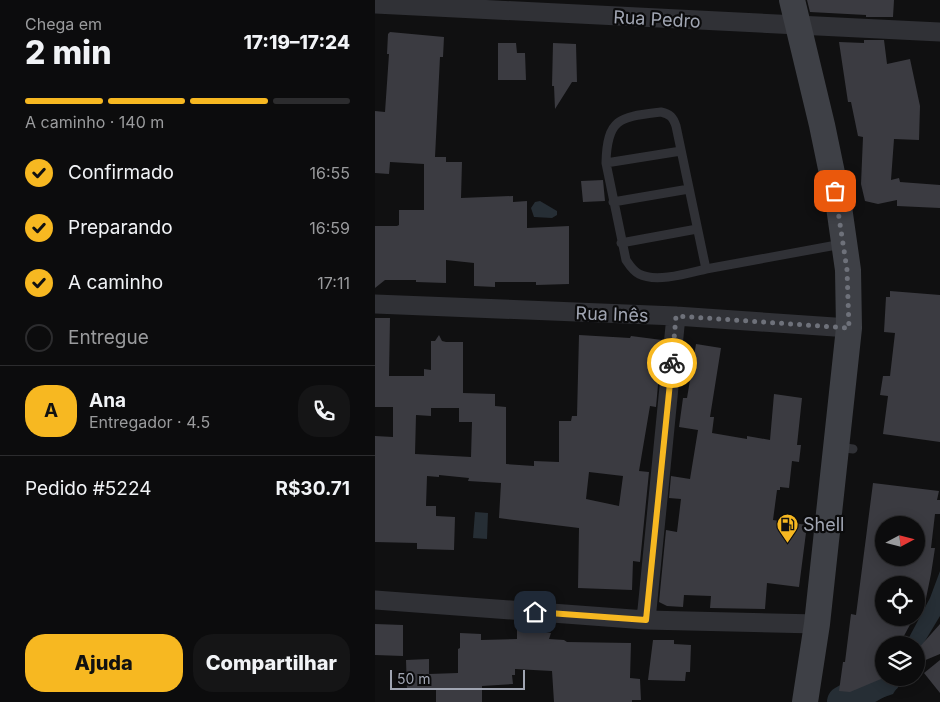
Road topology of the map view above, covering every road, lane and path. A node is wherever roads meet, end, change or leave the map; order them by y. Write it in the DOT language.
graph roads {
  1 [pos="792,0"];
  2 [pos="375,4"];
  3 [pos="799,26"];
  4 [pos="940,32"];
  5 [pos="681,150"];
  6 [pos="605,163"];
  7 [pos="689,189"];
  8 [pos="613,202"];
  9 [pos="697,229"];
  10 [pos="621,243"];
  11 [pos="845,243"];
  12 [pos="706,269"];
  13 [pos="375,304"];
  14 [pos="676,316"];
  15 [pos="849,328"];
  16 [pos="375,600"];
  17 [pos="646,620"];
  18 [pos="817,624"];
  19 [pos="805,702"];
  1 -- 3 [label="main road"];
  2 -- 3 [label="street, Rua Pedro"];
  3 -- 4 [label="street, Rua Pedro"];
  3 -- 11 [label="main road"];
  5 -- 6 [label="lane"];
  5 -- 6 [label="lane"];
  5 -- 7 [label="lane"];
  6 -- 8 [label="lane"];
  7 -- 8 [label="lane"];
  7 -- 9 [label="lane"];
  8 -- 10 [label="lane"];
  9 -- 10 [label="lane"];
  9 -- 12 [label="lane"];
  10 -- 12 [label="lane"];
  11 -- 12 [label="lane"];
  11 -- 15 [label="main road"];
  13 -- 14 [label="street, Rua Inês"];
  14 -- 15 [label="street, Rua Inês"];
  14 -- 17 [label="street"];
  15 -- 18 [label="main road"];
  16 -- 17 [label="street"];
  17 -- 18 [label="street"];
  18 -- 19 [label="main road"];
}
